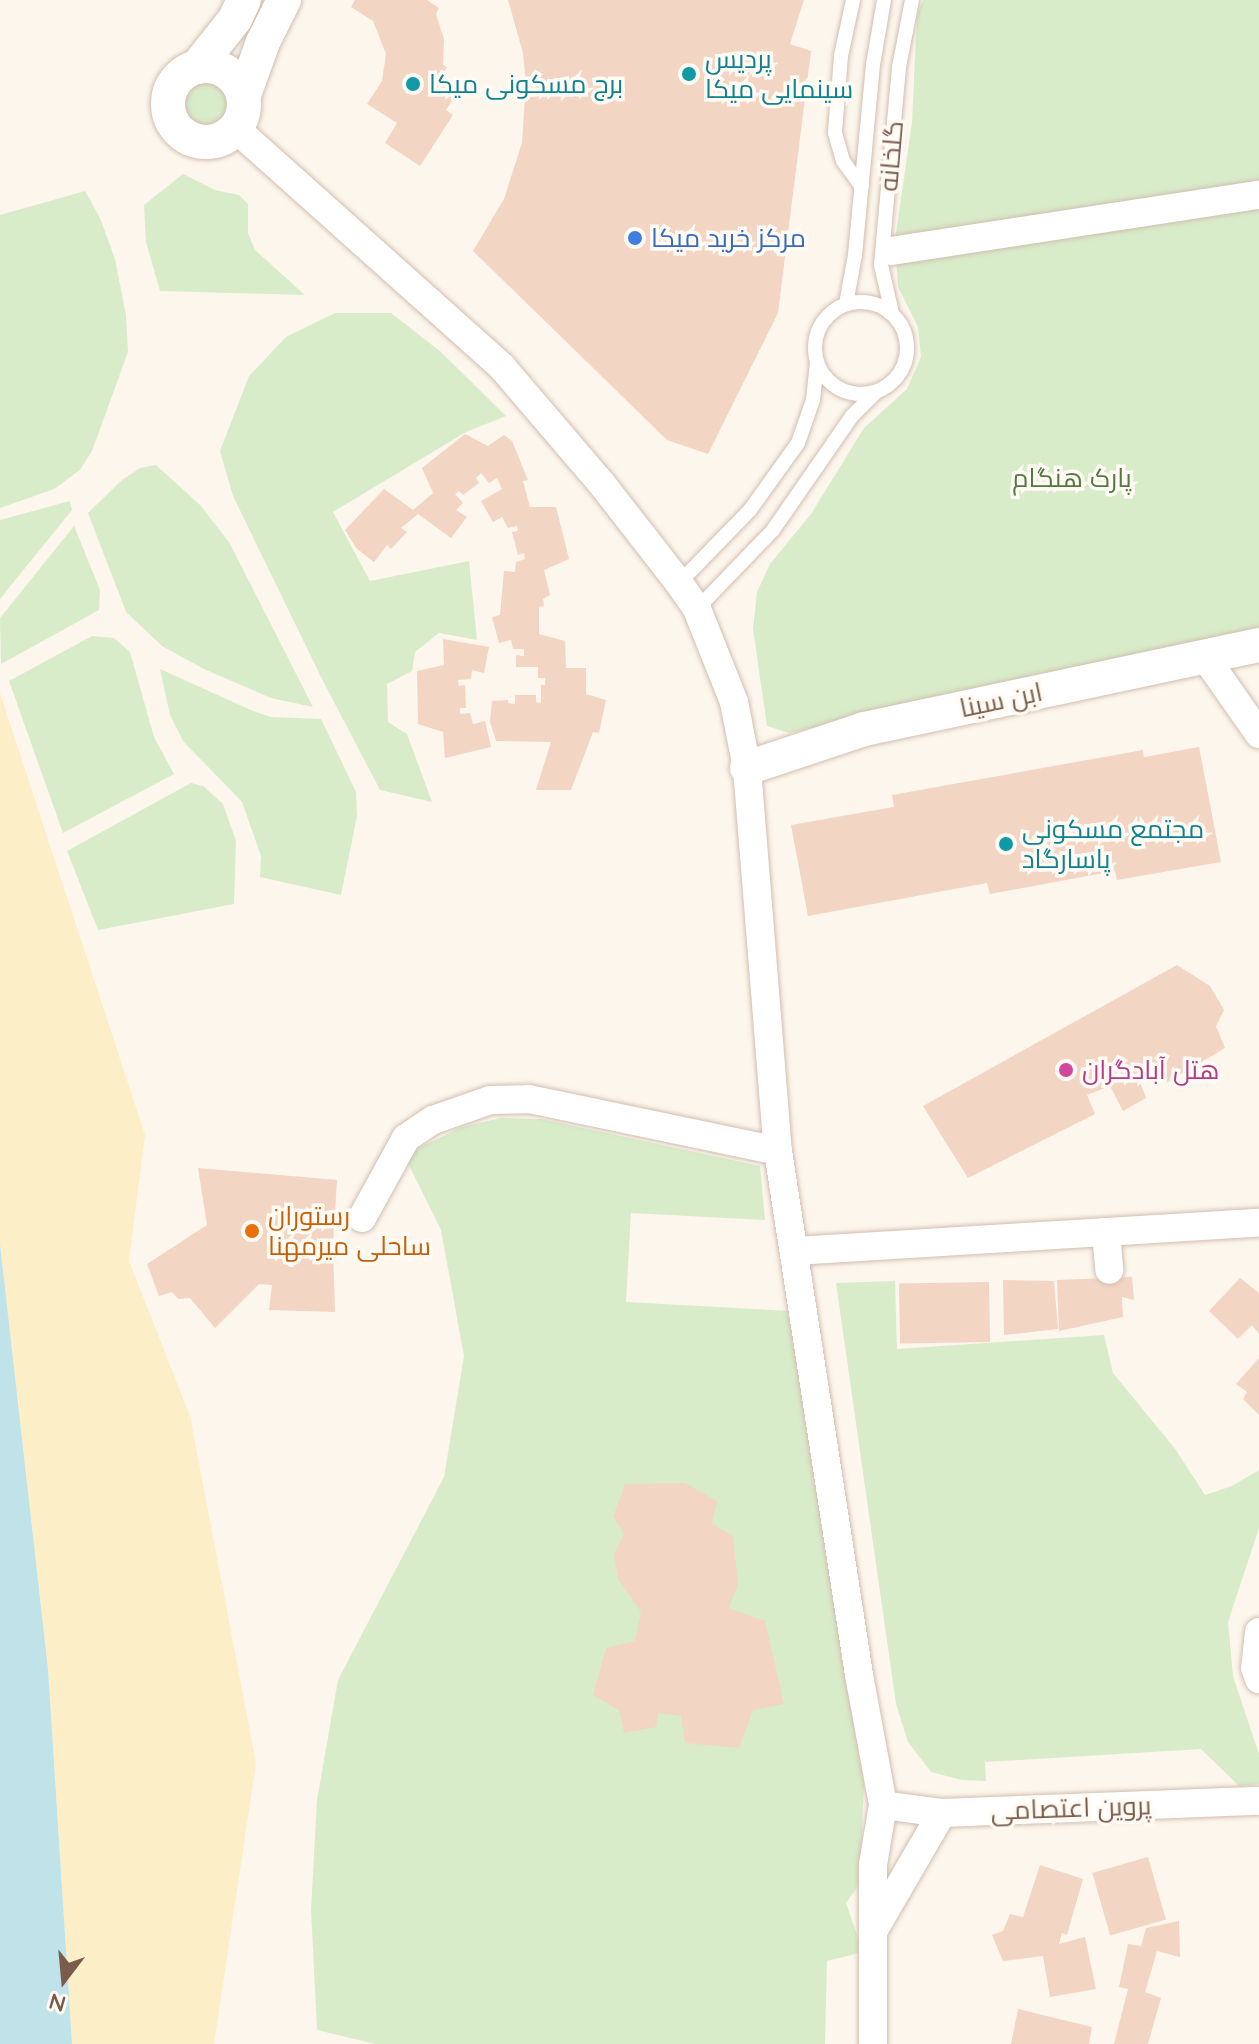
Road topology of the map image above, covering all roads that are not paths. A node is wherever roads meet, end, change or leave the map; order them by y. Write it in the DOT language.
graph roads {
  1 [pos="244,0"];
  2 [pos="284,0"];
  3 [pos="853,0"];
  4 [pos="884,0"];
  5 [pos="912,0"];
  6 [pos="197,67"];
  7 [pos="244,95"];
  8 [pos="236,129"];
  9 [pos="862,187"];
  10 [pos="1259,195"];
  11 [pos="891,251"];
  12 [pos="846,304"];
  13 [pos="892,313"];
  14 [pos="817,362"];
  15 [pos="876,392"];
  16 [pos="679,583"];
  17 [pos="697,609"];
  18 [pos="1259,645"];
  19 [pos="1205,657"];
  20 [pos="1259,734"];
  21 [pos="747,768"];
  22 [pos="778,1151"];
  23 [pos="362,1218"];
  24 [pos="1259,1223"];
  25 [pos="1106,1232"];
  26 [pos="795,1251"];
  27 [pos="1109,1270"];
  28 [pos="1259,1632"];
  29 [pos="1259,1679"];
  30 [pos="1259,1801"];
  31 [pos="883,1805"];
  32 [pos="942,1813"];
  33 [pos="872,1932"];
  34 [pos="873,2044"];
  1 -- 6 [label="street"];
  2 -- 7 [label="street"];
  3 -- 9 [label="lane"];
  4 -- 9 [label="lane, گلخانه"];
  5 -- 13 [label="lane, گلخانه"];
  6 -- 7 [label="street"];
  6 -- 8 [label="street"];
  7 -- 8 [label="street"];
  8 -- 16 [label="street"];
  9 -- 12 [label="lane, گلخانه"];
  10 -- 11 [label="street"];
  12 -- 13 [label="lane"];
  12 -- 14 [label="lane"];
  13 -- 15 [label="lane"];
  14 -- 15 [label="lane"];
  14 -- 16 [label="lane"];
  15 -- 17 [label="lane"];
  16 -- 17 [label="street"];
  17 -- 21 [label="street"];
  18 -- 19 [label="street, ابن سینا"];
  19 -- 20 [label="street"];
  19 -- 21 [label="street, ابن سینا"];
  21 -- 22 [label="street"];
  22 -- 23 [label="street"];
  22 -- 26 [label="street"];
  24 -- 25 [label="street"];
  25 -- 26 [label="street"];
  25 -- 27 [label="street"];
  26 -- 31 [label="street"];
  28 -- 29 [label="street"];
  30 -- 32 [label="street, پروین اعتصامی"];
  31 -- 32 [label="street, پروین اعتصامی"];
  31 -- 33 [label="street"];
  32 -- 33 [label="street"];
  33 -- 34 [label="street"];
}
